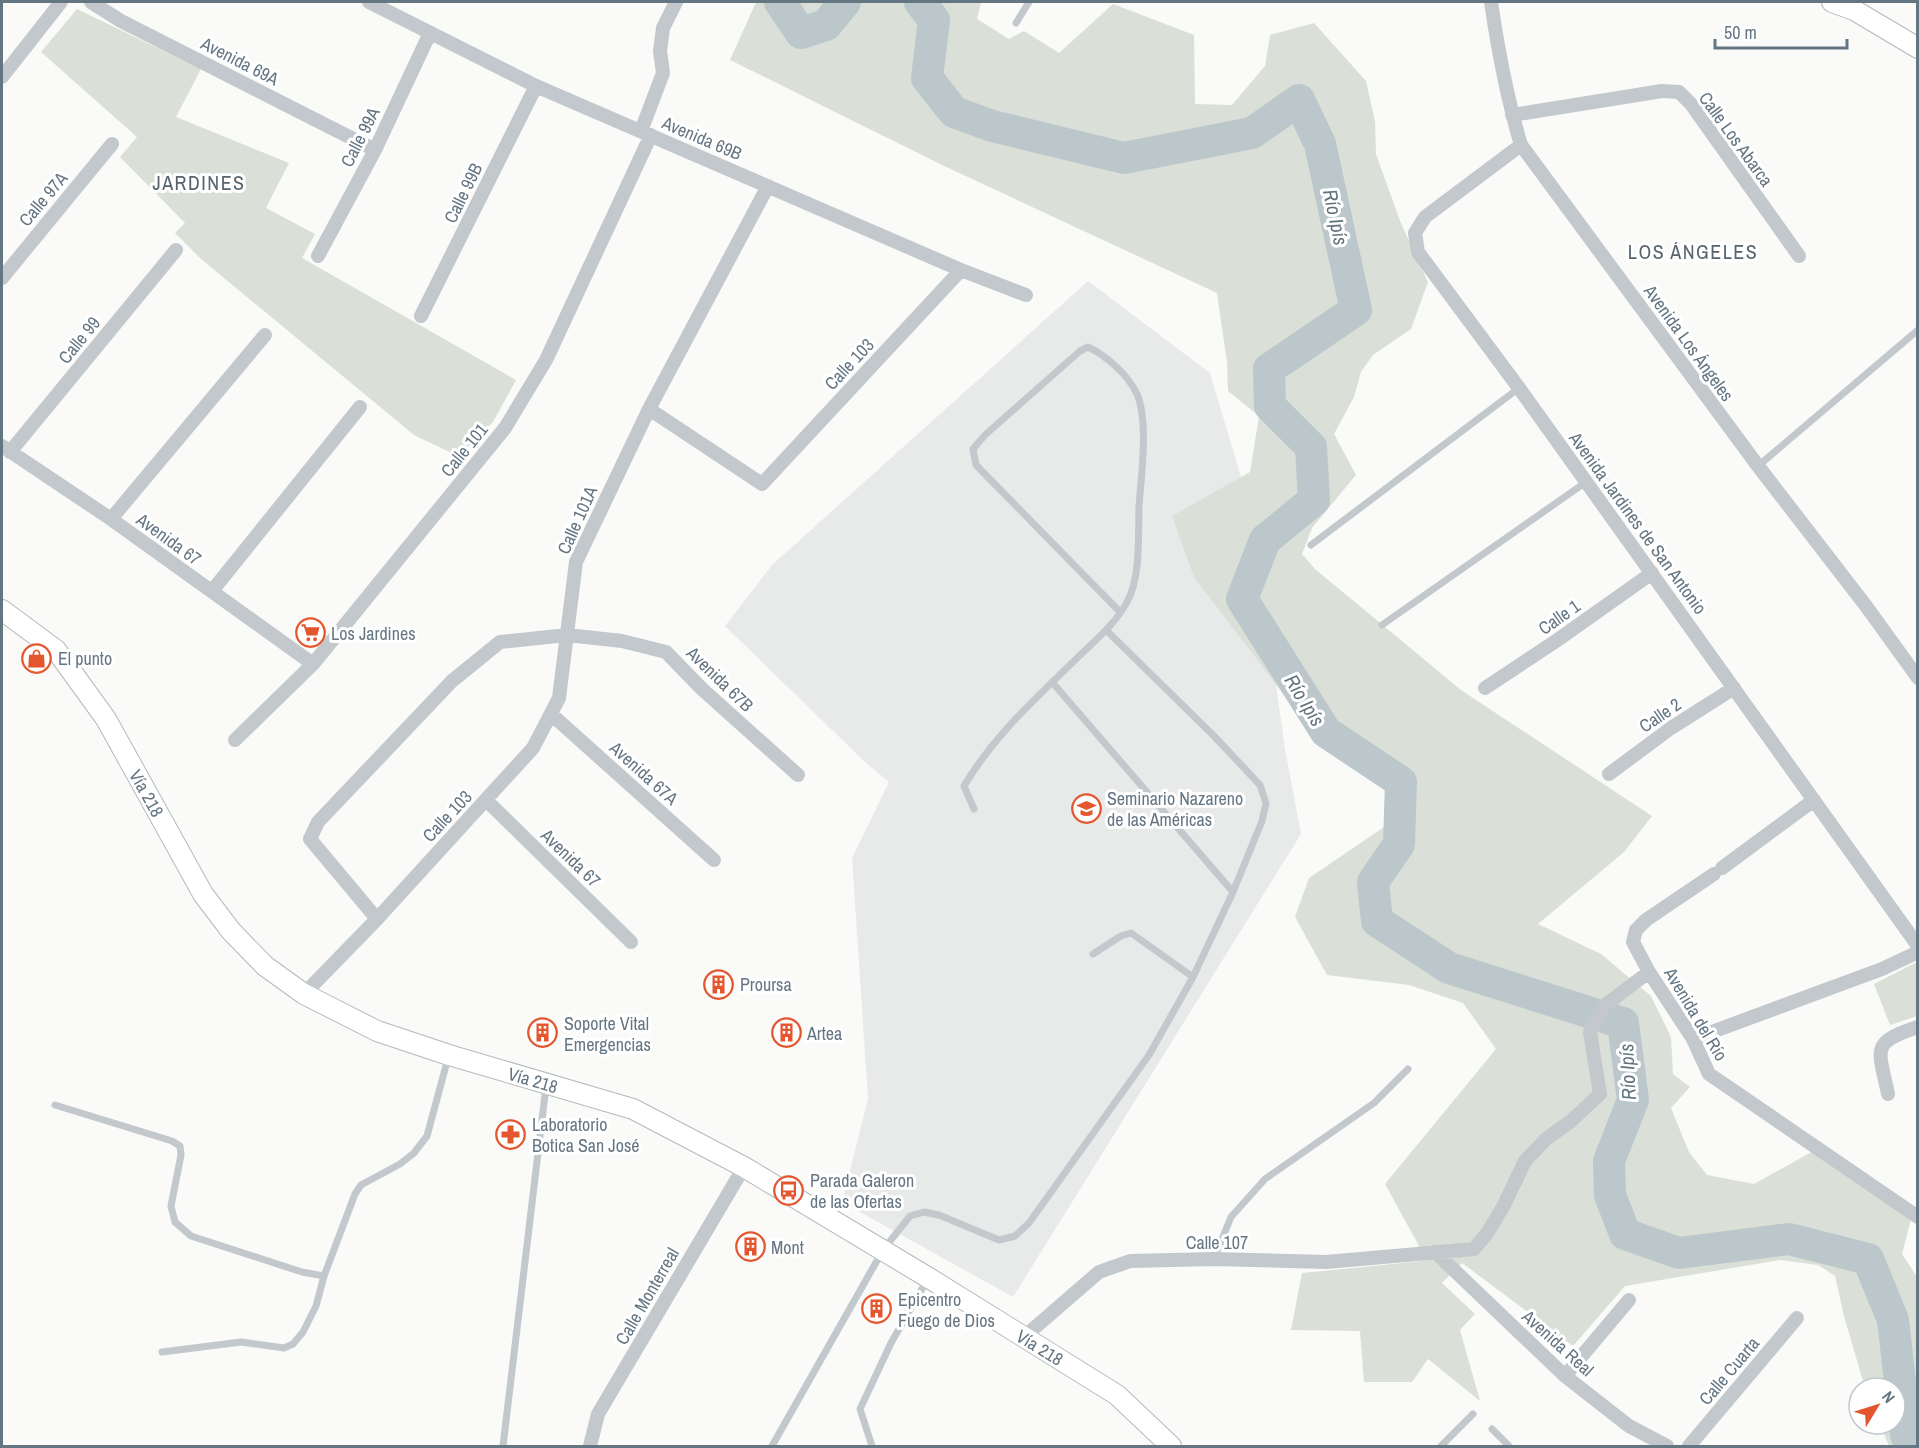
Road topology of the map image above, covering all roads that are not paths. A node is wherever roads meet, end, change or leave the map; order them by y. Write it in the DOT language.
graph roads {
  1 [pos="62,2"];
  2 [pos="91,2"];
  3 [pos="369,2"];
  4 [pos="676,2"];
  5 [pos="1029,2"];
  6 [pos="1491,2"];
  7 [pos="1832,2"];
  8 [pos="1016,23"];
  9 [pos="430,33"];
  10 [pos="1917,48"];
  11 [pos="2,77"];
  12 [pos="536,86"];
  13 [pos="1512,116"];
  14 [pos="646,133"];
  15 [pos="112,144"];
  16 [pos="1521,145"];
  17 [pos="375,150"];
  18 [pos="768,186"];
  19 [pos="176,250"];
  20 [pos="318,256"];
  21 [pos="1799,256"];
  22 [pos="961,270"];
  23 [pos="2,278"];
  24 [pos="1026,295"];
  25 [pos="421,316"];
  26 [pos="1917,330"];
  27 [pos="265,336"];
  28 [pos="1519,388"];
  29 [pos="360,407"];
  30 [pos="649,409"];
  31 [pos="6,449"];
  32 [pos="1758,466"];
  33 [pos="1587,482"];
  34 [pos="111,519"];
  35 [pos="1311,545"];
  36 [pos="1652,573"];
  37 [pos="212,591"];
  38 [pos="2,610"];
  39 [pos="1120,612"];
  40 [pos="1382,625"];
  41 [pos="1106,630"];
  42 [pos="567,634"];
  43 [pos="313,664"];
  44 [pos="1917,678"];
  45 [pos="1052,682"];
  46 [pos="1485,688"];
  47 [pos="1734,688"];
  48 [pos="551,714"];
  49 [pos="235,740"];
  50 [pos="1609,774"];
  51 [pos="798,775"];
  52 [pos="486,800"];
  53 [pos="1814,800"];
  54 [pos="974,809"];
  55 [pos="714,860"];
  56 [pos="1233,892"];
  57 [pos="377,919"];
  58 [pos="631,942"];
  59 [pos="1917,946"];
  60 [pos="1917,952"];
  61 [pos="1093,954"];
  62 [pos="1649,972"];
  63 [pos="1193,977"];
  64 [pos="304,994"];
  65 [pos="1917,1027"];
  66 [pos="1693,1039"];
  67 [pos="449,1055"];
  68 [pos="1408,1069"];
  69 [pos="546,1083"];
  70 [pos="1888,1094"];
  71 [pos="55,1105"];
  72 [pos="744,1167"];
  73 [pos="1917,1217"];
  74 [pos="883,1250"];
  75 [pos="1435,1252"];
  76 [pos="1214,1259"];
  77 [pos="324,1276"];
  78 [pos="929,1278"];
  79 [pos="1629,1300"];
  80 [pos="1797,1318"];
  81 [pos="1024,1337"];
  82 [pos="162,1352"];
  83 [pos="1565,1376"];
  84 [pos="1473,1414"];
  85 [pos="1492,1429"];
  86 [pos="503,1446"];
  87 [pos="590,1446"];
  88 [pos="772,1446"];
  89 [pos="872,1446"];
  90 [pos="1171,1446"];
  91 [pos="1441,1446"];
  92 [pos="1509,1446"];
  93 [pos="1667,1446"];
  94 [pos="1689,1446"];
  1 -- 11 [label="street"];
  2 -- 17 [label="street, Avenida 69A"];
  3 -- 9 [label="street, Avenida 69B"];
  4 -- 14 [label="street, Calle 101"];
  5 -- 8 [label="lane"];
  6 -- 13 [label="street, Avenida Los Ángeles"];
  7 -- 10 [label="main road"];
  9 -- 12 [label="street, Avenida 69B"];
  9 -- 17 [label="street, Calle 99A"];
  12 -- 14 [label="street, Avenida 69B"];
  12 -- 25 [label="street, Calle 99B"];
  13 -- 16 [label="street, Avenida Los Ángeles"];
  13 -- 21 [label="street, Calle Los Abarca"];
  14 -- 18 [label="street, Avenida 69B"];
  14 -- 43 [label="street, Calle 101"];
  15 -- 23 [label="street, Calle 97A"];
  16 -- 28 [label="street, Avenida Jardines de San Antonio"];
  16 -- 32 [label="street, Avenida Los Ángeles"];
  17 -- 20 [label="street, Calle 99A"];
  18 -- 22 [label="street, Avenida 69B"];
  18 -- 30 [label="street, Calle 101A"];
  19 -- 31 [label="street, Calle 99"];
  22 -- 24 [label="street, Avenida 69B"];
  22 -- 30 [label="street, Calle 103"];
  26 -- 32 [label="lane"];
  27 -- 34 [label="street"];
  28 -- 33 [label="street, Avenida Jardines de San Antonio"];
  28 -- 35 [label="lane"];
  29 -- 37 [label="street"];
  30 -- 42 [label="street, Calle 101A"];
  31 -- 34 [label="street, Avenida 67"];
  32 -- 44 [label="street, Avenida Los Ángeles"];
  33 -- 36 [label="street, Avenida Jardines de San Antonio"];
  33 -- 40 [label="lane"];
  34 -- 37 [label="street, Avenida 67"];
  36 -- 46 [label="street, Calle 1"];
  36 -- 47 [label="street, Avenida Jardines de San Antonio"];
  37 -- 43 [label="street, Avenida 67"];
  38 -- 64 [label="main road, Vía 218"];
  39 -- 39 [label="lane"];
  39 -- 41 [label="lane"];
  41 -- 45 [label="lane"];
  41 -- 56 [label="lane"];
  42 -- 48 [label="street, Calle 103"];
  42 -- 51 [label="street, Avenida 67B"];
  42 -- 57 [label="street"];
  43 -- 49 [label="street, Calle 101"];
  45 -- 54 [label="lane"];
  45 -- 56 [label="lane"];
  47 -- 50 [label="street, Calle 2"];
  47 -- 53 [label="street, Avenida Jardines de San Antonio"];
  48 -- 52 [label="street, Calle 103"];
  48 -- 55 [label="street, Avenida 67A"];
  52 -- 57 [label="street, Calle 103"];
  52 -- 58 [label="street, Avenida 67"];
  53 -- 59 [label="street, Avenida Jardines de San Antonio"];
  53 -- 62 [label="street, Avenida del Río"];
  56 -- 63 [label="lane"];
  57 -- 64 [label="street, Calle 103"];
  60 -- 66 [label="street"];
  61 -- 63 [label="lane"];
  62 -- 66 [label="street, Avenida del Río"];
  62 -- 75 [label="street, Calle 107"];
  63 -- 74 [label="lane"];
  64 -- 67 [label="main road, Vía 218"];
  65 -- 70 [label="street"];
  66 -- 73 [label="street, Avenida del Río"];
  67 -- 69 [label="main road, Vía 218"];
  67 -- 77 [label="lane"];
  68 -- 76 [label="lane"];
  69 -- 72 [label="main road, Vía 218"];
  69 -- 86 [label="lane"];
  71 -- 77 [label="lane"];
  72 -- 74 [label="main road, Vía 218"];
  72 -- 87 [label="street, Calle Monterreal"];
  74 -- 78 [label="main road, Vía 218"];
  74 -- 88 [label="lane"];
  75 -- 76 [label="street, Calle 107"];
  75 -- 83 [label="street, Avenida Real"];
  76 -- 81 [label="street, Calle 107"];
  77 -- 82 [label="lane"];
  78 -- 81 [label="main road, Vía 218"];
  78 -- 89 [label="lane"];
  79 -- 83 [label="street"];
  80 -- 94 [label="street, Calle Cuarta"];
  81 -- 90 [label="main road, Vía 218"];
  83 -- 93 [label="street, Avenida Real"];
  84 -- 91 [label="lane"];
  85 -- 92 [label="lane"];
}
